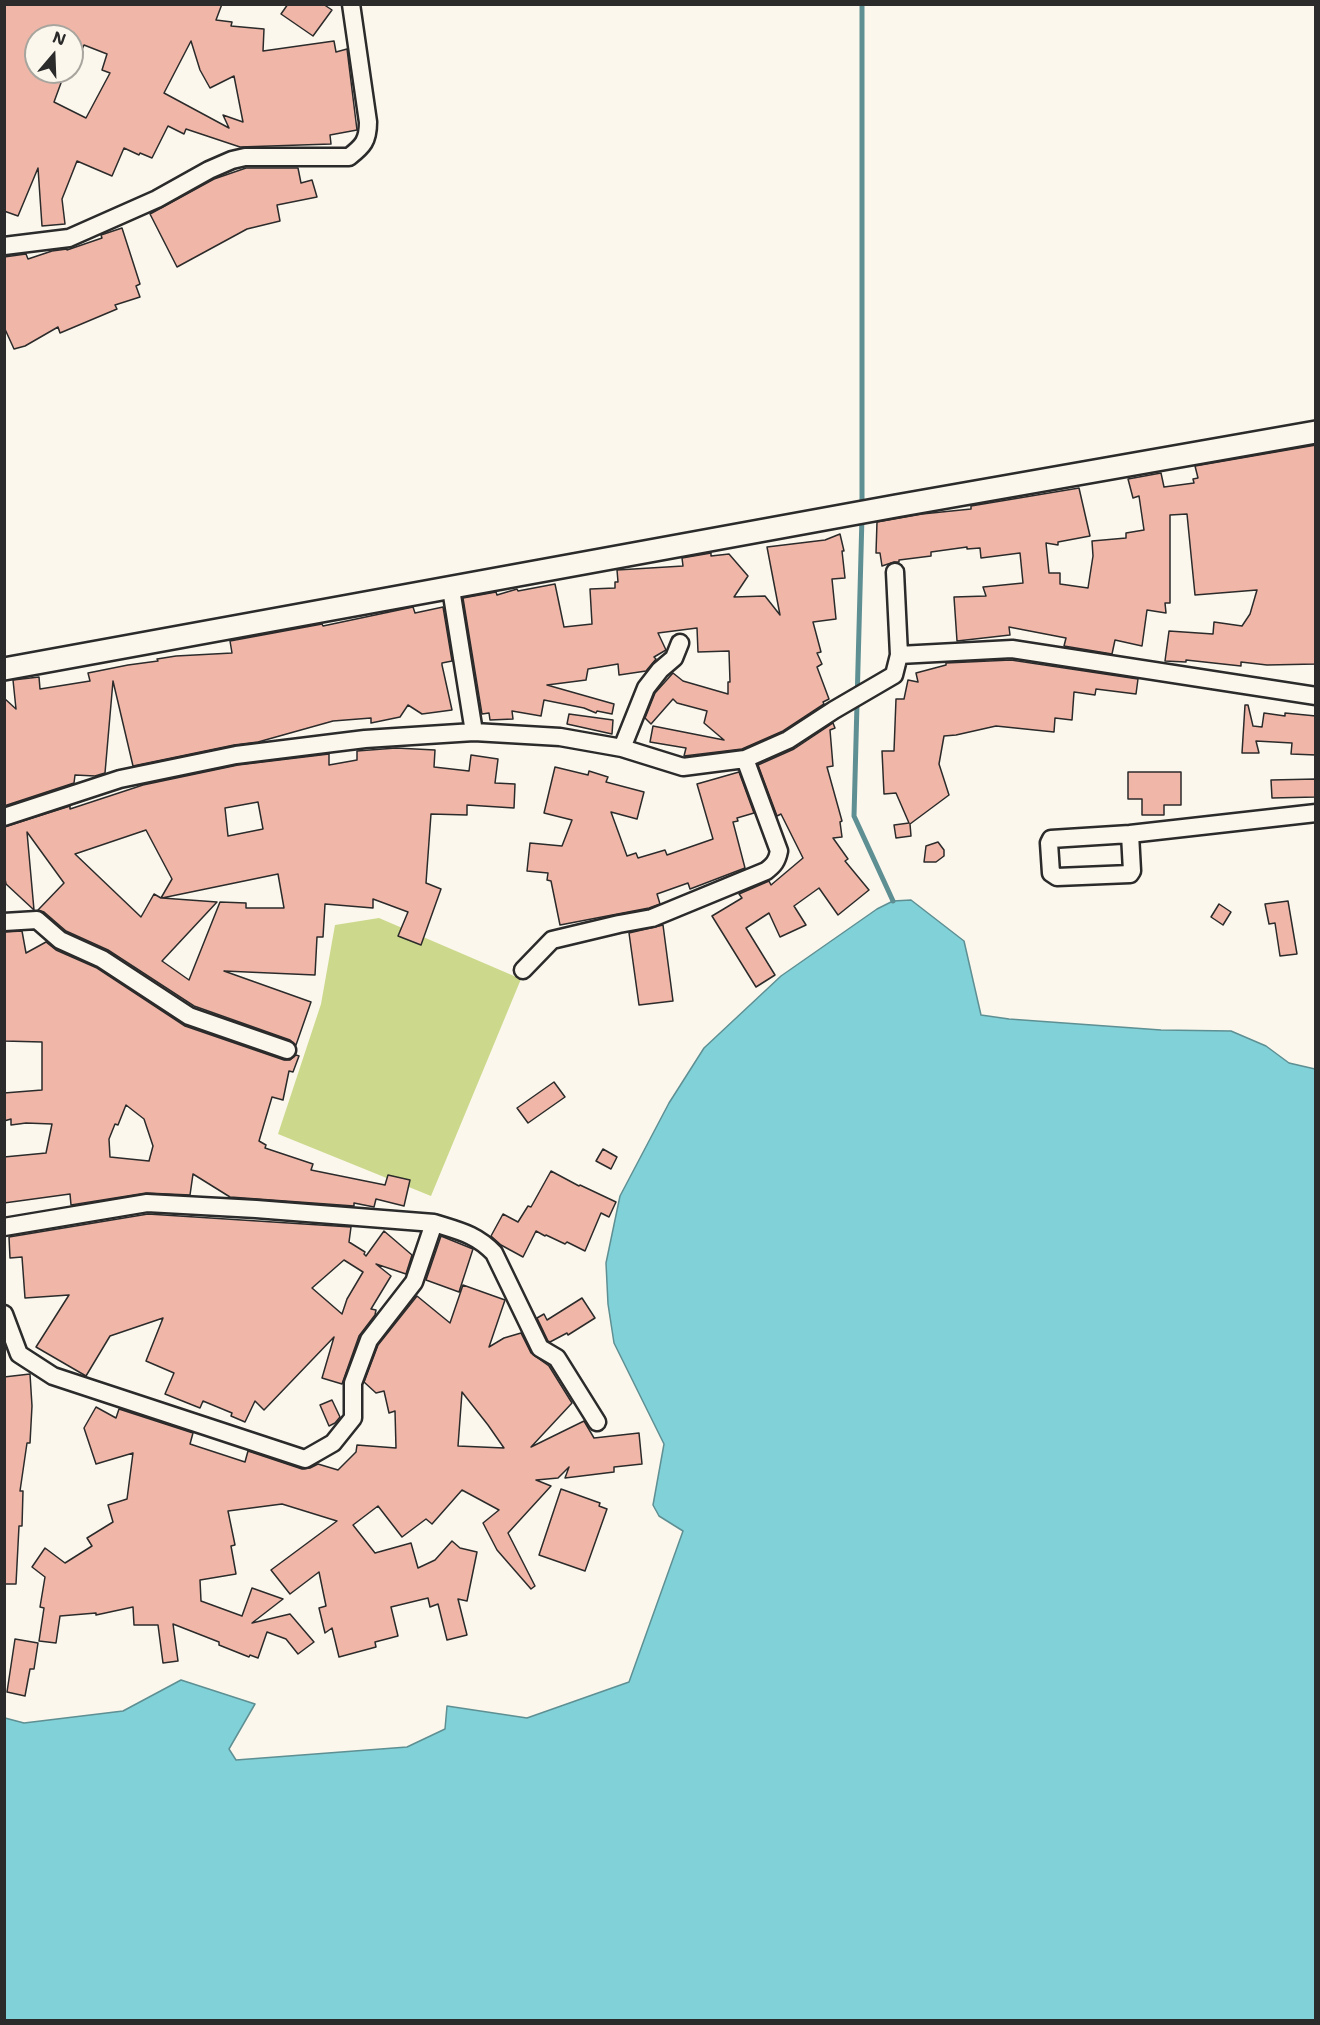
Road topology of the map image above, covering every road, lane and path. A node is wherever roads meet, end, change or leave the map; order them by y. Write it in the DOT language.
graph roads {
  1 [pos="351,4"];
  2 [pos="4,246"];
  3 [pos="1316,432"];
  4 [pos="895,572"];
  5 [pos="451,589"];
  6 [pos="680,643"];
  7 [pos="899,655"];
  8 [pos="4,669"];
  9 [pos="1316,696"];
  10 [pos="474,732"];
  11 [pos="622,748"];
  12 [pos="745,759"];
  13 [pos="1316,813"];
  14 [pos="4,817"];
  15 [pos="1130,834"];
  16 [pos="4,922"];
  17 [pos="523,970"];
  18 [pos="287,1050"];
  19 [pos="434,1223"];
  20 [pos="4,1227"];
  21 [pos="4,1314"];
  22 [pos="12,1359"];
  23 [pos="597,1422"];
  1 -- 2 [label="street"];
  3 -- 5 [label="street"];
  4 -- 7 [label="street"];
  5 -- 8 [label="street"];
  5 -- 10 [label="street"];
  6 -- 11 [label="street"];
  7 -- 9 [label="street"];
  7 -- 12 [label="street"];
  10 -- 11 [label="street"];
  10 -- 14 [label="street"];
  11 -- 12 [label="street"];
  12 -- 17 [label="street"];
  13 -- 15 [label="street"];
  15 -- 15 [label="street"];
  16 -- 18 [label="street"];
  19 -- 20 [label="street"];
  19 -- 22 [label="street"];
  19 -- 23 [label="street"];
  21 -- 22 [label="street"];
}
